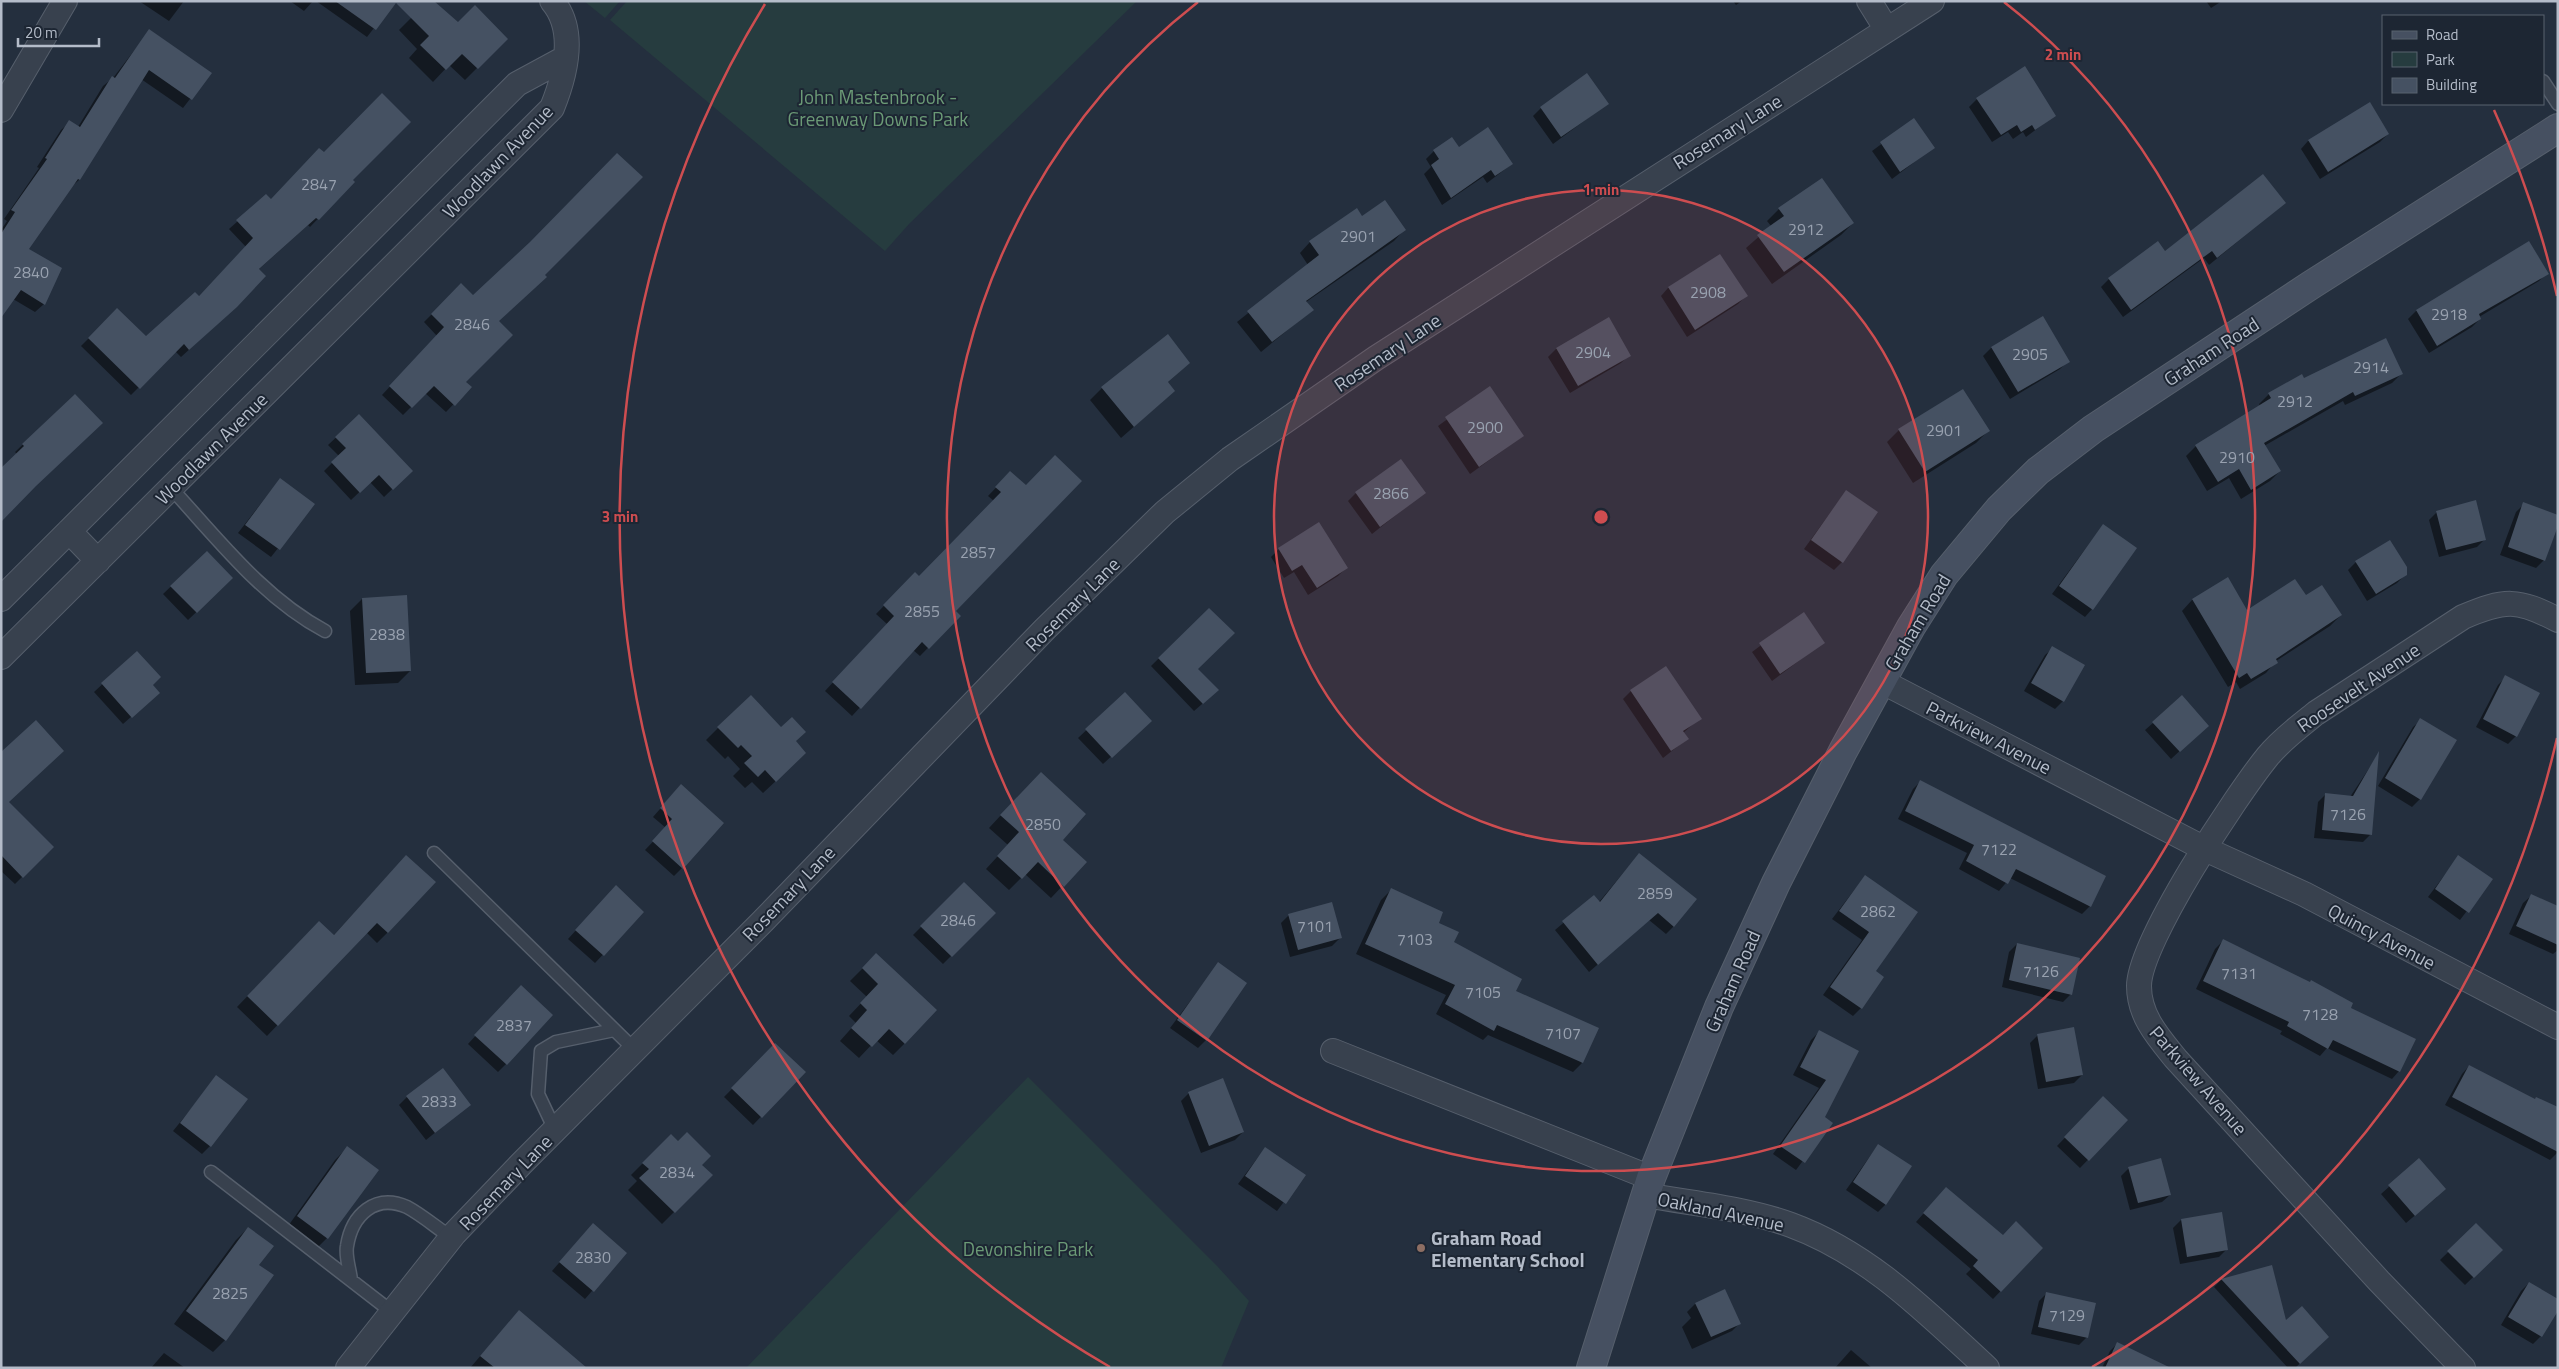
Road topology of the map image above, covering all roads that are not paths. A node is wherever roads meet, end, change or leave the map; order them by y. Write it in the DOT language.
graph roads {
  1 [pos="65,1"];
  2 [pos="552,1"];
  3 [pos="1869,1"];
  4 [pos="1932,1"];
  5 [pos="1887,30"];
  6 [pos="565,58"];
  7 [pos="2544,83"];
  8 [pos="2558,104"];
  9 [pos="1,110"];
  10 [pos="2558,128"];
  11 [pos="171,488"];
  12 [pos="69,531"];
  13 [pos="98,561"];
  14 [pos="1,599"];
  15 [pos="2558,620"];
  16 [pos="325,631"];
  17 [pos="1,657"];
  18 [pos="1881,681"];
  19 [pos="2205,849"];
  20 [pos="434,853"];
  21 [pos="2558,1027"];
  22 [pos="614,1030"];
  23 [pos="634,1050"];
  24 [pos="1333,1051"];
  25 [pos="554,1130"];
  26 [pos="211,1172"];
  27 [pos="1648,1187"];
  28 [pos="452,1238"];
  29 [pos="351,1280"];
  30 [pos="392,1312"];
  31 [pos="348,1368"];
  32 [pos="1591,1368"];
  33 [pos="1987,1368"];
  34 [pos="2463,1368"];
  1 -- 9 [label="street"];
  2 -- 6 [label="street"];
  3 -- 5 [label="street"];
  4 -- 5 [label="street, Rosemary Lane"];
  5 -- 23 [label="street, Rosemary Lane"];
  6 -- 11 [label="street, Woodlawn Avenue"];
  6 -- 12 [label="street, Woodlawn Avenue"];
  7 -- 8 [label="lane"];
  10 -- 18 [label="street, Graham Road"];
  11 -- 13 [label="street, Woodlawn Avenue"];
  11 -- 16 [label="lane"];
  12 -- 13 [label="street"];
  12 -- 14 [label="street, Woodlawn Avenue"];
  13 -- 17 [label="street, Woodlawn Avenue"];
  15 -- 19 [label="street, Roosevelt Avenue"];
  18 -- 19 [label="street, Parkview Avenue"];
  18 -- 27 [label="street, Graham Road"];
  19 -- 21 [label="street, Quincy Avenue"];
  19 -- 34 [label="street, Parkview Avenue"];
  20 -- 22 [label="lane"];
  22 -- 23 [label="lane"];
  22 -- 25 [label="lane"];
  23 -- 25 [label="street, Rosemary Lane"];
  24 -- 27 [label="street, Oakland Avenue"];
  25 -- 28 [label="street, Rosemary Lane"];
  26 -- 29 [label="lane"];
  27 -- 32 [label="street, Graham Road"];
  27 -- 33 [label="street, Oakland Avenue"];
  28 -- 29 [label="lane"];
  28 -- 30 [label="street, Rosemary Lane"];
  29 -- 30 [label="lane"];
  30 -- 31 [label="street, Rosemary Lane"];
}
